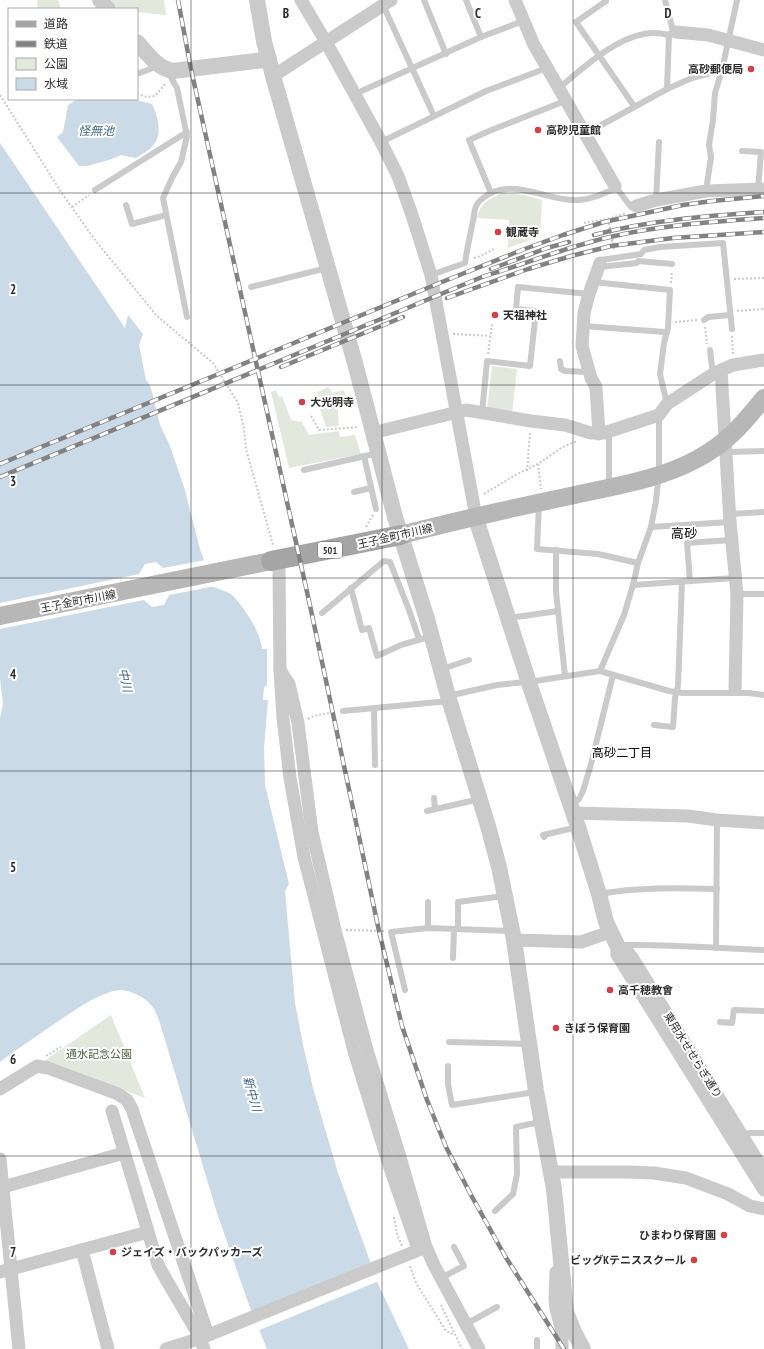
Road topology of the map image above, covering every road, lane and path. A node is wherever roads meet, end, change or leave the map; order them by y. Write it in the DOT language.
graph roads {
  1 [pos="100,0"];
  2 [pos="257,0"];
  3 [pos="424,0"];
  4 [pos="466,0"];
  5 [pos="515,0"];
  6 [pos="665,0"];
  7 [pos="737,0"];
  8 [pos="606,1"];
  9 [pos="387,2"];
  10 [pos="306,3"];
  11 [pos="107,8"];
  12 [pos="523,21"];
  13 [pos="673,33"];
  14 [pos="481,37"];
  15 [pos="729,41"];
  16 [pos="326,42"];
  17 [pos="138,43"];
  18 [pos="764,50"];
  19 [pos="446,54"];
  20 [pos="599,56"];
  21 [pos="269,59"];
  22 [pos="412,67"];
  23 [pos="547,68"];
  24 [pos="722,70"];
  25 [pos="166,71"];
  26 [pos="138,74"];
  27 [pos="273,76"];
  28 [pos="558,89"];
  29 [pos="667,89"];
  30 [pos="138,94"];
  31 [pos="355,94"];
  32 [pos="0,95"];
  33 [pos="565,101"];
  34 [pos="634,106"];
  35 [pos="434,116"];
  36 [pos="187,132"];
  37 [pos="585,134"];
  38 [pos="381,142"];
  39 [pos="659,142"];
  40 [pos="742,151"];
  41 [pos="616,187"];
  42 [pos="96,190"];
  43 [pos="761,190"];
  44 [pos="706,191"];
  45 [pos="492,193"];
  46 [pos="656,200"];
  47 [pos="126,205"];
  48 [pos="72,207"];
  49 [pos="633,208"];
  50 [pos="166,215"];
  51 [pos="608,220"];
  52 [pos="584,223"];
  53 [pos="494,249"];
  54 [pos="615,254"];
  55 [pos="465,261"];
  56 [pos="672,264"];
  57 [pos="599,265"];
  58 [pos="327,268"];
  59 [pos="430,275"];
  60 [pos="764,278"];
  61 [pos="727,280"];
  62 [pos="251,287"];
  63 [pos="591,288"];
  64 [pos="764,309"];
  65 [pos="730,313"];
  66 [pos="187,317"];
  67 [pos="704,320"];
  68 [pos="668,322"];
  69 [pos="492,324"];
  70 [pos="583,326"];
  71 [pos="732,329"];
  72 [pos="666,332"];
  73 [pos="450,334"];
  74 [pos="490,336"];
  75 [pos="710,350"];
  76 [pos="764,360"];
  77 [pos="560,361"];
  78 [pos="487,362"];
  79 [pos="723,370"];
  80 [pos="589,372"];
  81 [pos="764,398"];
  82 [pos="667,404"];
  83 [pos="457,412"];
  84 [pos="482,413"];
  85 [pos="659,415"];
  86 [pos="311,416"];
  87 [pos="531,421"];
  88 [pos="366,430"];
  89 [pos="600,433"];
  90 [pos="726,446"];
  91 [pos="764,451"];
  92 [pos="371,455"];
  93 [pos="538,464"];
  94 [pos="304,470"];
  95 [pos="527,471"];
  96 [pos="659,474"];
  97 [pos="609,487"];
  98 [pos="371,488"];
  99 [pos="354,492"];
  100 [pos="479,496"];
  101 [pos="540,502"];
  102 [pos="375,512"];
  103 [pos="764,512"];
  104 [pos="476,517"];
  105 [pos="730,518"];
  106 [pos="651,527"];
  107 [pos="371,535"];
  108 [pos="401,536"];
  109 [pos="732,540"];
  110 [pos="556,550"];
  111 [pos="276,558"];
  112 [pos="638,562"];
  113 [pos="735,578"];
  114 [pos="690,581"];
  115 [pos="682,582"];
  116 [pos="633,585"];
  117 [pos="351,588"];
  118 [pos="737,594"];
  119 [pos="764,594"];
  120 [pos="558,611"];
  121 [pos="322,613"];
  122 [pos="0,616"];
  123 [pos="508,619"];
  124 [pos="426,637"];
  125 [pos="469,660"];
  126 [pos="441,669"];
  127 [pos="280,670"];
  128 [pos="600,671"];
  129 [pos="613,675"];
  130 [pos="565,676"];
  131 [pos="528,682"];
  132 [pos="735,691"];
  133 [pos="676,692"];
  134 [pos="764,695"];
  135 [pos="449,699"];
  136 [pos="374,708"];
  137 [pos="343,711"];
  138 [pos="298,724"];
  139 [pos="654,725"];
  140 [pos="375,765"];
  141 [pos="434,798"];
  142 [pos="480,799"];
  143 [pos="435,809"];
  144 [pos="427,811"];
  145 [pos="574,815"];
  146 [pos="717,820"];
  147 [pos="764,823"];
  148 [pos="544,837"];
  149 [pos="717,889"];
  150 [pos="599,894"];
  151 [pos="506,896"];
  152 [pos="428,902"];
  153 [pos="428,928"];
  154 [pos="335,930"];
  155 [pos="456,930"];
  156 [pos="391,932"];
  157 [pos="513,935"];
  158 [pos="613,938"];
  159 [pos="716,948"];
  160 [pos="764,950"];
  161 [pos="453,958"];
  162 [pos="405,990"];
  163 [pos="764,1011"];
  164 [pos="720,1022"];
  165 [pos="449,1042"];
  166 [pos="529,1044"];
  167 [pos="448,1066"];
  168 [pos="0,1089"];
  169 [pos="536,1092"];
  170 [pos="112,1111"];
  171 [pos="542,1121"];
  172 [pos="764,1133"];
  173 [pos="742,1135"];
  174 [pos="124,1153"];
  175 [pos="0,1159"];
  176 [pos="764,1171"];
  177 [pos="551,1172"];
  178 [pos="3,1187"];
  179 [pos="764,1190"];
  180 [pos="764,1210"];
  181 [pos="495,1211"];
  182 [pos="148,1232"];
  183 [pos="559,1246"];
  184 [pos="454,1247"];
  185 [pos="419,1249"];
  186 [pos="82,1250"];
  187 [pos="5,1270"];
  188 [pos="441,1278"];
  189 [pos="416,1283"];
  190 [pos="439,1300"];
  191 [pos="497,1307"];
  192 [pos="466,1324"];
  193 [pos="454,1334"];
  194 [pos="206,1339"];
  195 [pos="537,1340"];
  196 [pos="19,1349"];
  197 [pos="108,1349"];
  198 [pos="166,1349"];
  199 [pos="462,1349"];
  200 [pos="479,1349"];
  201 [pos="537,1349"];
  202 [pos="562,1349"];
  203 [pos="583,1349"];
  1 -- 11 [label="street"];
  2 -- 21 [label="street"];
  3 -- 19 [label="lane"];
  4 -- 14 [label="lane"];
  5 -- 12 [label="street"];
  6 -- 13 [label="lane"];
  7 -- 15 [label="lane"];
  8 -- 20 [label="lane"];
  9 -- 16 [label="street"];
  9 -- 22 [label="lane"];
  10 -- 16 [label="street"];
  12 -- 14 [label="lane"];
  12 -- 23 [label="street"];
  13 -- 15 [label="street"];
  13 -- 20 [label="lane"];
  13 -- 29 [label="lane"];
  14 -- 19 [label="lane"];
  15 -- 18 [label="street"];
  15 -- 24 [label="lane"];
  16 -- 27 [label="street"];
  16 -- 31 [label="street"];
  17 -- 25 [label="street"];
  19 -- 22 [label="lane"];
  20 -- 28 [label="lane"];
  20 -- 34 [label="lane"];
  21 -- 25 [label="street"];
  21 -- 27 [label="street"];
  22 -- 31 [label="lane"];
  22 -- 35 [label="lane"];
  23 -- 28 [label="street"];
  23 -- 35 [label="lane"];
  24 -- 29 [label="lane"];
  24 -- 44 [label="lane"];
  25 -- 26 [label="lane"];
  25 -- 30 [label="path"];
  25 -- 36 [label="lane"];
  27 -- 58 [label="street"];
  28 -- 33 [label="street"];
  29 -- 34 [label="lane"];
  31 -- 38 [label="street"];
  32 -- 48 [label="path"];
  33 -- 37 [label="street"];
  33 -- 45 [label="lane"];
  34 -- 37 [label="lane"];
  35 -- 38 [label="lane"];
  36 -- 42 [label="lane"];
  36 -- 50 [label="lane"];
  37 -- 41 [label="street"];
  38 -- 59 [label="street"];
  39 -- 46 [label="lane"];
  40 -- 43 [label="lane"];
  41 -- 45 [label="lane"];
  41 -- 49 [label="lane"];
  42 -- 48 [label="path"];
  43 -- 44 [label="street"];
  44 -- 46 [label="street"];
  45 -- 55 [label="lane"];
  46 -- 49 [label="street"];
  47 -- 50 [label="lane"];
  48 -- 111 [label="path"];
  49 -- 51 [label="path"];
  50 -- 66 [label="lane"];
  51 -- 52 [label="path"];
  51 -- 54 [label="path"];
  53 -- 55 [label="path"];
  55 -- 59 [label="lane"];
  56 -- 57 [label="lane"];
  57 -- 61 [label="lane"];
  57 -- 63 [label="street"];
  58 -- 62 [label="lane"];
  58 -- 88 [label="street"];
  59 -- 83 [label="street"];
  60 -- 61 [label="path"];
  61 -- 65 [label="lane"];
  63 -- 68 [label="lane"];
  63 -- 70 [label="street"];
  63 -- 78 [label="lane"];
  64 -- 65 [label="path"];
  65 -- 67 [label="lane"];
  65 -- 71 [label="lane"];
  67 -- 68 [label="path"];
  67 -- 75 [label="path"];
  68 -- 72 [label="lane"];
  69 -- 74 [label="path"];
  70 -- 72 [label="lane"];
  70 -- 80 [label="street"];
  71 -- 79 [label="path"];
  72 -- 82 [label="lane"];
  73 -- 74 [label="path"];
  74 -- 78 [label="path"];
  75 -- 79 [label="lane"];
  76 -- 79 [label="street"];
  77 -- 80 [label="lane"];
  78 -- 84 [label="lane"];
  79 -- 82 [label="street"];
  79 -- 90 [label="street"];
  80 -- 89 [label="street"];
  81 -- 90 [label="main road, 王子金町市川線 / 501"];
  82 -- 85 [label="street"];
  83 -- 84 [label="street"];
  83 -- 88 [label="street"];
  83 -- 104 [label="street"];
  84 -- 87 [label="street"];
  85 -- 89 [label="street"];
  85 -- 96 [label="lane"];
  86 -- 88 [label="path"];
  87 -- 89 [label="street"];
  87 -- 95 [label="path"];
  88 -- 92 [label="street"];
  89 -- 93 [label="path"];
  89 -- 97 [label="lane"];
  90 -- 91 [label="lane"];
  90 -- 96 [label="main road, 王子金町市川線 / 501"];
  90 -- 105 [label="street"];
  92 -- 94 [label="lane"];
  92 -- 98 [label="lane"];
  92 -- 108 [label="street"];
  93 -- 95 [label="path"];
  93 -- 101 [label="path"];
  95 -- 100 [label="path"];
  96 -- 97 [label="main road, 王子金町市川線 / 501"];
  96 -- 106 [label="lane"];
  97 -- 101 [label="main road, 王子金町市川線 / 501"];
  98 -- 99 [label="lane"];
  98 -- 102 [label="lane"];
  101 -- 104 [label="main road, 王子金町市川線 / 501"];
  101 -- 110 [label="lane"];
  102 -- 107 [label="path"];
  103 -- 105 [label="lane"];
  104 -- 108 [label="main road, 王子金町市川線 / 501"];
  104 -- 123 [label="street"];
  105 -- 106 [label="lane"];
  105 -- 109 [label="street"];
  106 -- 112 [label="lane"];
  107 -- 108 [label="main road, 王子金町市川線 / 501"];
  107 -- 111 [label="main road, 王子金町市川線 / 501"];
  108 -- 124 [label="street"];
  109 -- 113 [label="street"];
  109 -- 114 [label="lane"];
  110 -- 112 [label="lane"];
  110 -- 120 [label="lane"];
  111 -- 122 [label="main road, 王子金町市川線 / 501"];
  111 -- 127 [label="street"];
  112 -- 116 [label="lane"];
  113 -- 114 [label="lane"];
  113 -- 118 [label="street"];
  114 -- 115 [label="lane"];
  115 -- 116 [label="lane"];
  115 -- 133 [label="lane"];
  116 -- 128 [label="lane"];
  117 -- 121 [label="lane"];
  117 -- 124 [label="lane"];
  117 -- 124 [label="lane"];
  118 -- 119 [label="lane"];
  118 -- 132 [label="street"];
  120 -- 123 [label="lane"];
  120 -- 130 [label="lane"];
  123 -- 131 [label="street"];
  124 -- 126 [label="street"];
  125 -- 126 [label="lane"];
  126 -- 135 [label="street"];
  127 -- 138 [label="street"];
  127 -- 185 [label="street"];
  128 -- 129 [label="lane"];
  128 -- 130 [label="lane"];
  129 -- 133 [label="lane"];
  129 -- 145 [label="lane"];
  130 -- 131 [label="lane"];
  131 -- 135 [label="lane"];
  131 -- 145 [label="street"];
  132 -- 133 [label="lane"];
  132 -- 134 [label="lane"];
  133 -- 139 [label="lane"];
  135 -- 136 [label="lane"];
  135 -- 142 [label="street"];
  136 -- 137 [label="lane"];
  136 -- 140 [label="lane"];
  137 -- 138 [label="path"];
  138 -- 154 [label="street"];
  141 -- 143 [label="lane"];
  142 -- 143 [label="lane"];
  142 -- 151 [label="street"];
  143 -- 144 [label="lane"];
  145 -- 146 [label="street"];
  145 -- 148 [label="lane"];
  145 -- 150 [label="street"];
  146 -- 147 [label="street"];
  146 -- 149 [label="lane"];
  149 -- 150 [label="lane"];
  149 -- 159 [label="lane"];
  150 -- 158 [label="street"];
  151 -- 155 [label="lane"];
  151 -- 157 [label="street"];
  152 -- 153 [label="lane"];
  153 -- 155 [label="lane"];
  153 -- 156 [label="lane"];
  154 -- 156 [label="path"];
  154 -- 185 [label="street"];
  155 -- 157 [label="lane"];
  155 -- 161 [label="lane"];
  156 -- 162 [label="lane"];
  157 -- 158 [label="street"];
  157 -- 166 [label="street"];
  158 -- 159 [label="lane"];
  158 -- 173 [label="street, 東用水せせらぎ通り"];
  158 -- 179 [label="street"];
  159 -- 160 [label="lane"];
  163 -- 164 [label="lane"];
  165 -- 166 [label="lane"];
  166 -- 169 [label="street"];
  167 -- 169 [label="lane"];
  168 -- 194 [label="street"];
  169 -- 171 [label="street"];
  170 -- 174 [label="street"];
  171 -- 177 [label="street"];
  171 -- 181 [label="lane"];
  172 -- 173 [label="lane"];
  173 -- 176 [label="street, 東用水せせらぎ通り"];
  174 -- 178 [label="street"];
  174 -- 182 [label="street"];
  175 -- 178 [label="street"];
  177 -- 180 [label="street"];
  177 -- 183 [label="street"];
  178 -- 187 [label="street"];
  182 -- 186 [label="street"];
  182 -- 194 [label="street"];
  183 -- 202 [label="street"];
  183 -- 203 [label="street"];
  184 -- 188 [label="lane"];
  185 -- 188 [label="street"];
  185 -- 194 [label="street"];
  186 -- 187 [label="street"];
  186 -- 197 [label="street"];
  187 -- 196 [label="street"];
  188 -- 192 [label="street"];
  189 -- 193 [label="path"];
  190 -- 193 [label="path"];
  191 -- 192 [label="lane"];
  192 -- 200 [label="street"];
  193 -- 199 [label="path"];
  194 -- 198 [label="street"];
  195 -- 201 [label="lane"];
}
